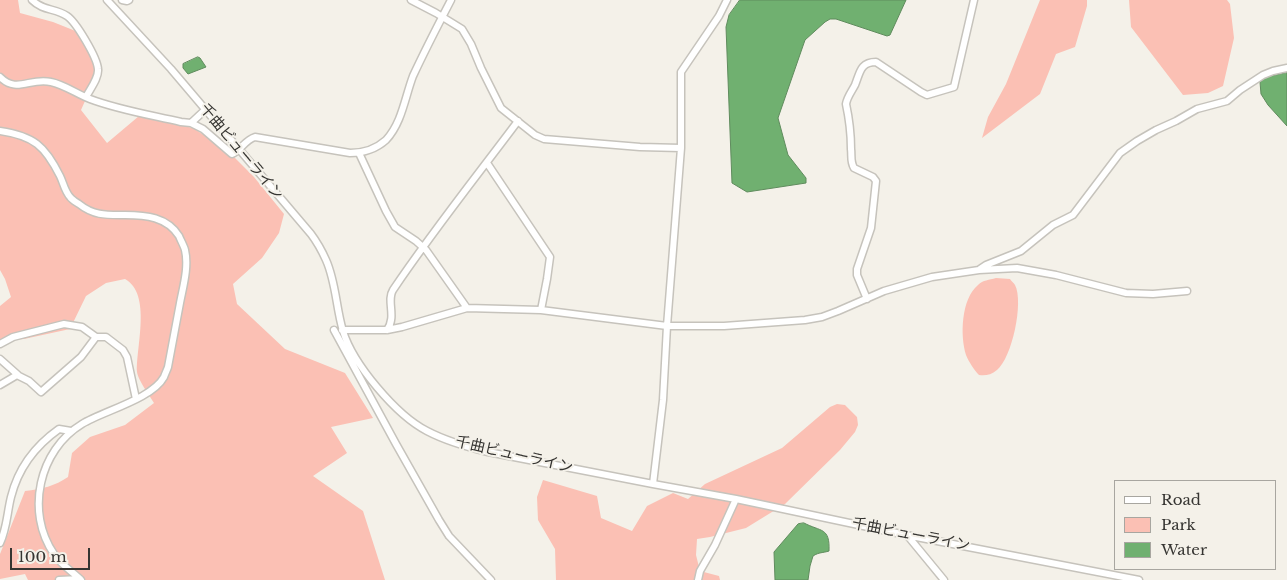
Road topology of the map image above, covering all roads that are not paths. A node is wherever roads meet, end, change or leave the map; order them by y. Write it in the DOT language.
graph roads {
  1 [pos="32,0"];
  2 [pos="107,0"];
  3 [pos="122,0"];
  4 [pos="129,0"];
  5 [pos="411,0"];
  6 [pos="451,0"];
  7 [pos="727,0"];
  8 [pos="974,0"];
  9 [pos="442,17"];
  10 [pos="1287,68"];
  11 [pos="0,77"];
  12 [pos="86,96"];
  13 [pos="206,109"];
  14 [pos="518,121"];
  15 [pos="191,123"];
  16 [pos="0,131"];
  17 [pos="239,148"];
  18 [pos="681,148"];
  19 [pos="359,153"];
  20 [pos="487,163"];
  21 [pos="423,248"];
  22 [pos="979,270"];
  23 [pos="1187,291"];
  24 [pos="867,298"];
  25 [pos="467,308"];
  26 [pos="541,310"];
  27 [pos="667,326"];
  28 [pos="334,330"];
  29 [pos="342,330"];
  30 [pos="387,330"];
  31 [pos="96,338"];
  32 [pos="0,344"];
  33 [pos="0,359"];
  34 [pos="18,375"];
  35 [pos="0,385"];
  36 [pos="136,399"];
  37 [pos="71,431"];
  38 [pos="653,484"];
  39 [pos="736,499"];
  40 [pos="906,535"];
  41 [pos="0,542"];
  42 [pos="59,580"];
  43 [pos="81,580"];
  44 [pos="491,580"];
  45 [pos="698,580"];
  46 [pos="944,580"];
  47 [pos="1139,580"];
  1 -- 12 [label="street"];
  2 -- 13 [label="street, 千曲ビューライン"];
  3 -- 4 [label="street"];
  5 -- 9 [label="street"];
  6 -- 9 [label="street"];
  7 -- 18 [label="street"];
  8 -- 24 [label="street"];
  9 -- 14 [label="street"];
  9 -- 19 [label="street"];
  10 -- 22 [label="street"];
  11 -- 12 [label="street"];
  12 -- 15 [label="street"];
  13 -- 15 [label="street"];
  13 -- 17 [label="street, 千曲ビューライン"];
  14 -- 18 [label="street"];
  14 -- 20 [label="street"];
  15 -- 17 [label="street"];
  16 -- 36 [label="street"];
  17 -- 19 [label="street"];
  17 -- 29 [label="street, 千曲ビューライン"];
  18 -- 27 [label="street"];
  19 -- 21 [label="street"];
  20 -- 21 [label="street"];
  20 -- 26 [label="street"];
  21 -- 25 [label="street"];
  21 -- 30 [label="street"];
  22 -- 23 [label="street"];
  22 -- 24 [label="street"];
  24 -- 27 [label="street"];
  25 -- 26 [label="street"];
  25 -- 30 [label="street"];
  26 -- 27 [label="street"];
  27 -- 38 [label="street"];
  28 -- 44 [label="street"];
  29 -- 30 [label="street"];
  29 -- 38 [label="street, 千曲ビューライン"];
  31 -- 32 [label="street"];
  31 -- 34 [label="street"];
  31 -- 36 [label="street"];
  33 -- 34 [label="street"];
  34 -- 35 [label="street"];
  36 -- 37 [label="street"];
  37 -- 41 [label="street"];
  37 -- 43 [label="street"];
  38 -- 39 [label="street, 千曲ビューライン"];
  39 -- 40 [label="street, 千曲ビューライン"];
  39 -- 45 [label="street"];
  40 -- 46 [label="street"];
  40 -- 47 [label="street, 千曲ビューライン"];
  42 -- 43 [label="street"];
}
